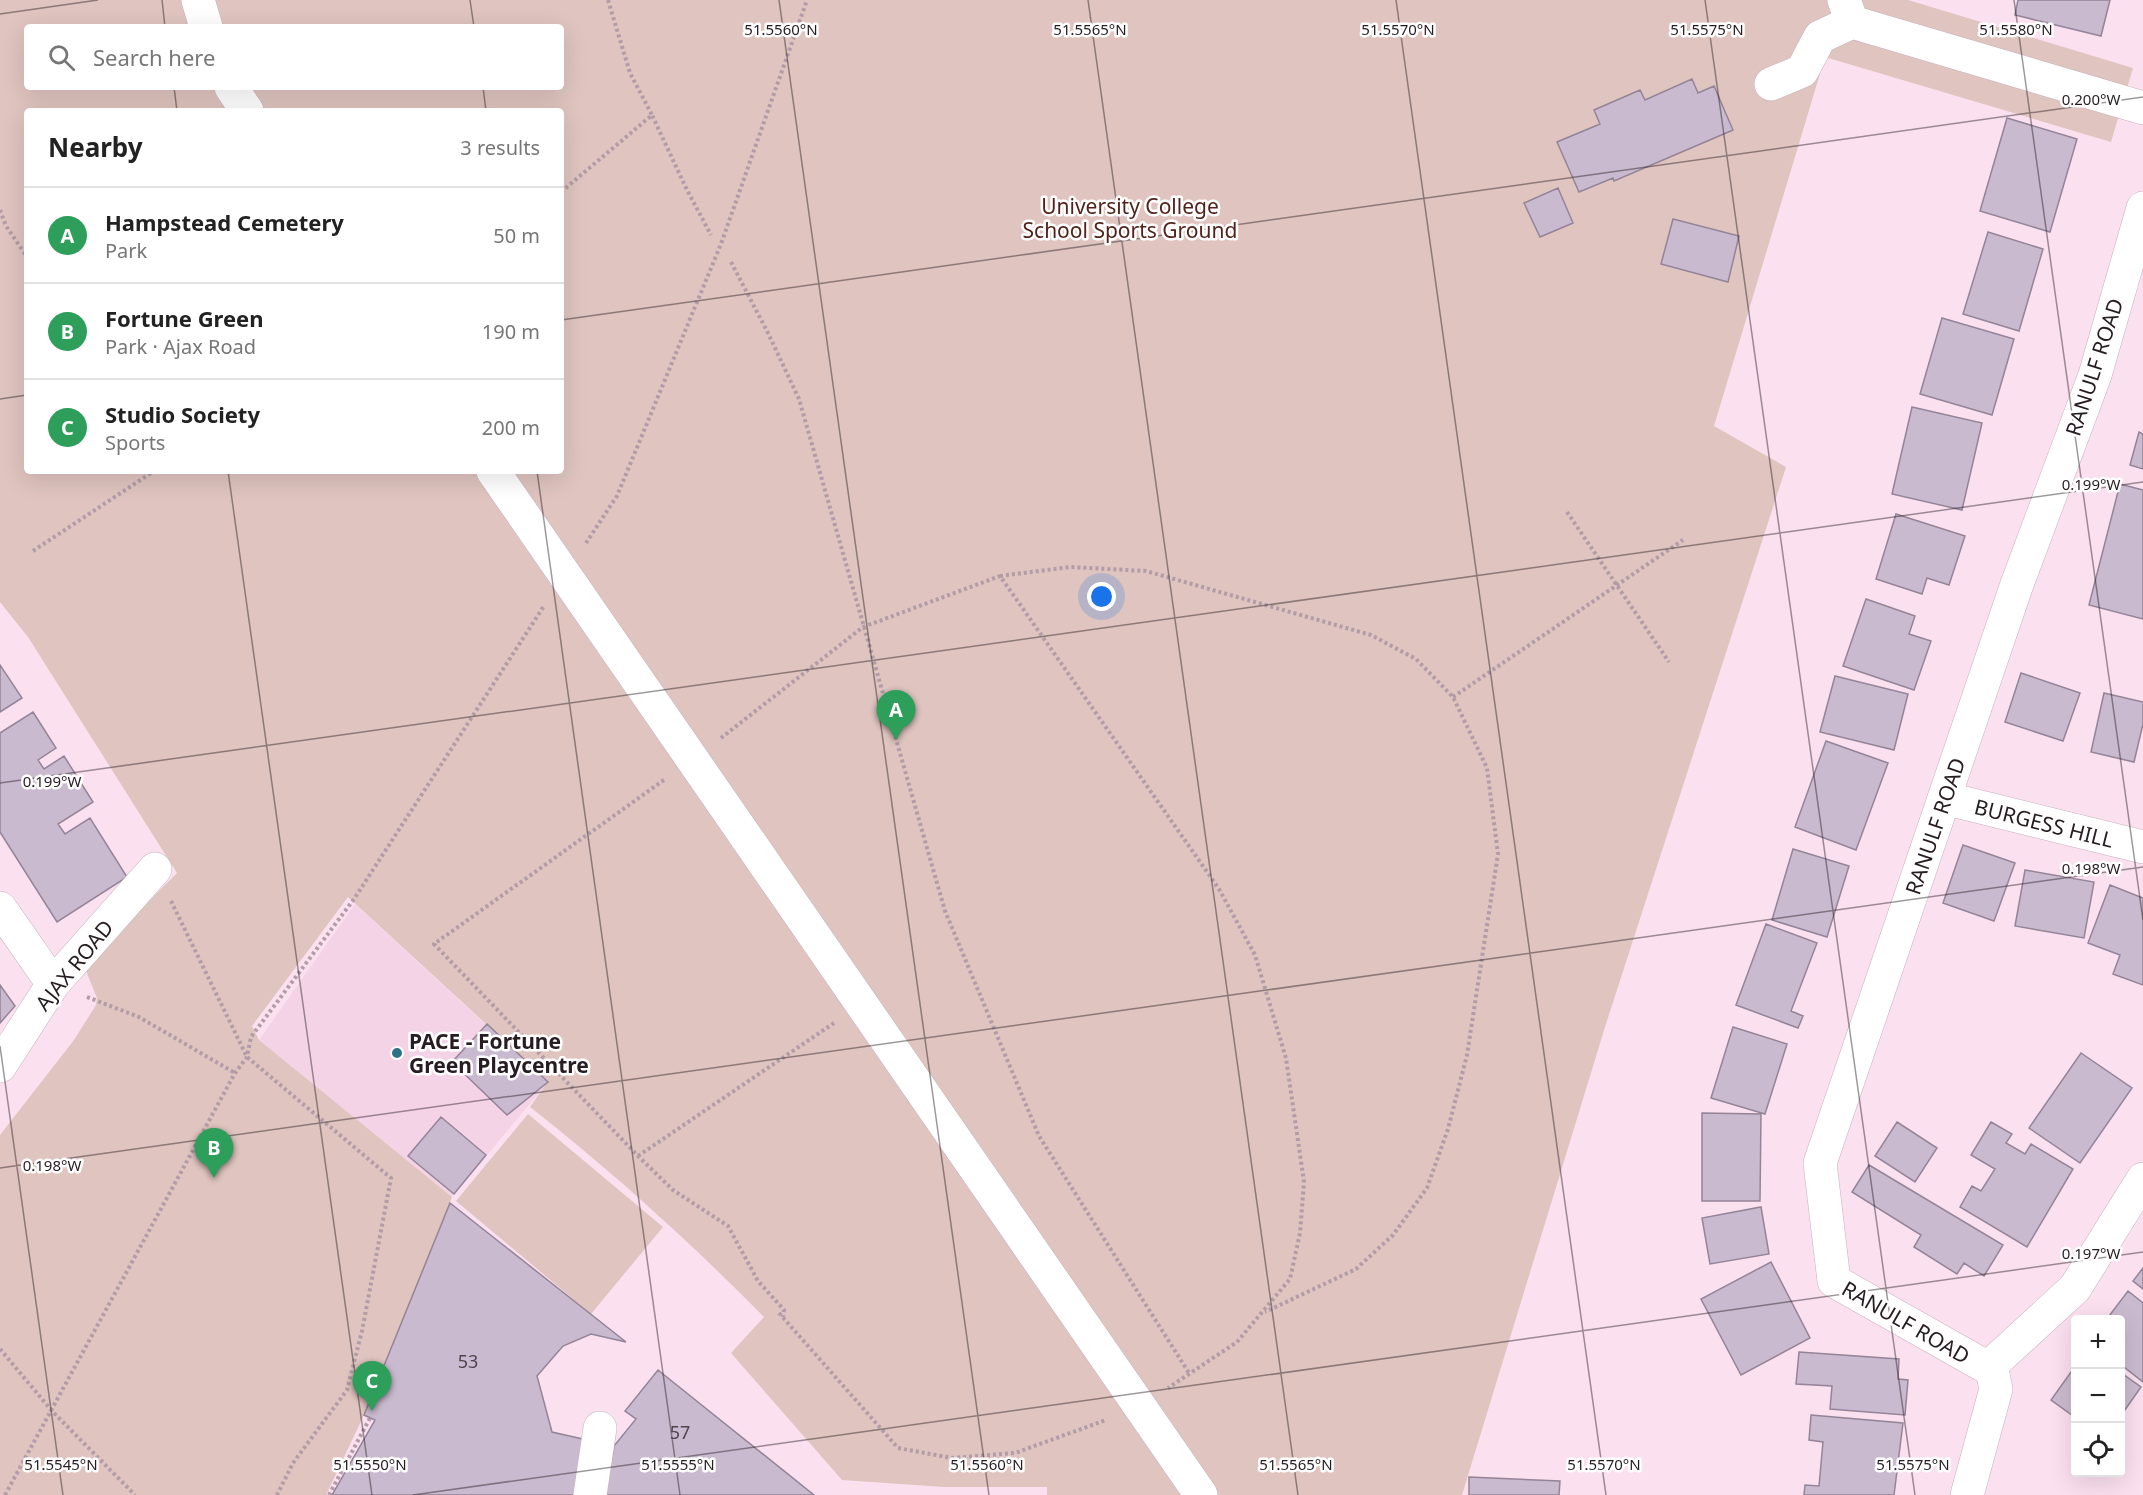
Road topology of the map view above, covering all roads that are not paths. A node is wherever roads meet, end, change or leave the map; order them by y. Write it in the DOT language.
graph roads {
  1 [pos="198,0"];
  2 [pos="1848,11"];
  3 [pos="205,24"];
  4 [pos="1771,84"];
  5 [pos="233,90"];
  6 [pos="245,108"];
  7 [pos="2143,108"];
  8 [pos="2143,207"];
  9 [pos="496,474"];
  10 [pos="1944,798"];
  11 [pos="2143,848"];
  12 [pos="155,868"];
  13 [pos="0,908"];
  14 [pos="53,984"];
  15 [pos="0,1066"];
  16 [pos="2143,1179"];
  17 [pos="1988,1368"];
  18 [pos="600,1428"];
  19 [pos="590,1495"];
  20 [pos="1202,1495"];
  21 [pos="1967,1495"];
  1 -- 3 [label="street"];
  2 -- 4 [label="street"];
  2 -- 7 [label="street"];
  5 -- 6 [label="street"];
  8 -- 10 [label="street, RANULF ROAD"];
  9 -- 20 [label="street"];
  10 -- 11 [label="street, BURGESS HILL"];
  10 -- 17 [label="street, RANULF ROAD"];
  12 -- 14 [label="street, AJAX ROAD"];
  13 -- 14 [label="street"];
  14 -- 15 [label="street, AJAX ROAD"];
  16 -- 17 [label="street"];
  17 -- 21 [label="street"];
  18 -- 19 [label="street"];
}
